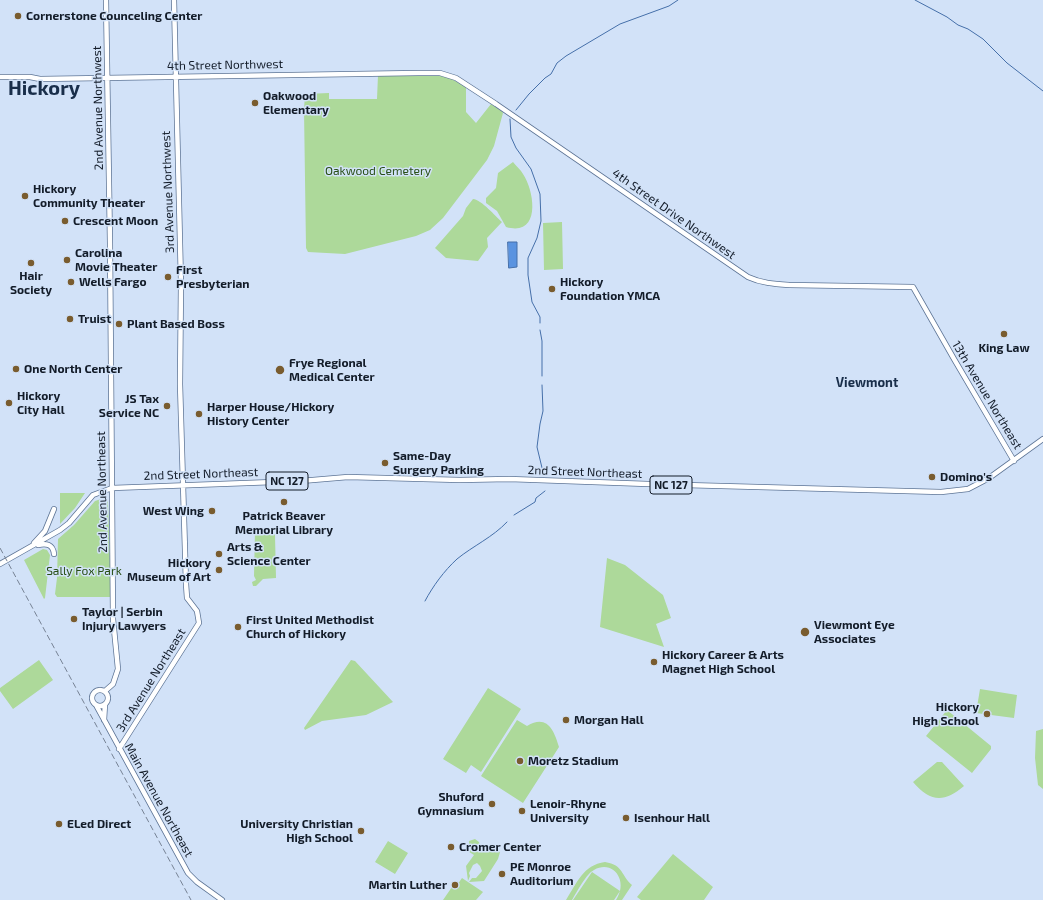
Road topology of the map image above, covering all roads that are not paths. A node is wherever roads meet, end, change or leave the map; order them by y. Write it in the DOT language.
graph roads {
  1 [pos="106,0"];
  2 [pos="174,0"];
  3 [pos="450,75"];
  4 [pos="175,76"];
  5 [pos="0,77"];
  6 [pos="107,78"];
  7 [pos="913,287"];
  8 [pos="111,384"];
  9 [pos="180,384"];
  10 [pos="1043,439"];
  11 [pos="1014,461"];
  12 [pos="183,485"];
  13 [pos="112,488"];
  14 [pos="54,509"];
  15 [pos="30,547"];
  16 [pos="54,554"];
  17 [pos="0,564"];
  18 [pos="105,691"];
  19 [pos="105,704"];
  20 [pos="96,705"];
  21 [pos="104,720"];
  22 [pos="119,749"];
  23 [pos="222,900"];
  1 -- 6 [label="main road, 2nd Avenue Northwest"];
  2 -- 4 [label="main road, 3rd Avenue Northwest"];
  3 -- 4 [label="main road, 4th Street Northwest"];
  3 -- 7 [label="main road, 4th Street Drive Northwest"];
  4 -- 6 [label="main road, 4th Street Northwest"];
  4 -- 9 [label="main road, 3rd Avenue Northwest"];
  5 -- 6 [label="main road, 4th Street Northwest"];
  6 -- 8 [label="main road, 2nd Avenue Northwest"];
  7 -- 11 [label="main road, 13th Avenue Northeast"];
  8 -- 13 [label="main road, 2nd Avenue Northeast"];
  9 -- 12 [label="main road, 3rd Avenue Northeast"];
  10 -- 11 [label="main road, 2nd Street Northeast / NC 127"];
  11 -- 12 [label="main road, 2nd Street Northeast / NC 127"];
  12 -- 13 [label="main road, 2nd Street Northeast / NC 127"];
  12 -- 22 [label="main road, 3rd Avenue Northeast"];
  13 -- 15 [label="main road, NC 127"];
  13 -- 18 [label="main road, 2nd Avenue Northeast"];
  14 -- 15 [label="main road"];
  15 -- 16 [label="main road"];
  15 -- 17 [label="main road, NC 127"];
  18 -- 19 [label="main road"];
  18 -- 20 [label="main road"];
  19 -- 20 [label="main road"];
  19 -- 21 [label="main road"];
  20 -- 21 [label="main road, Main Avenue Northeast"];
  21 -- 22 [label="main road, Main Avenue Northeast"];
  22 -- 23 [label="main road, Main Avenue Northeast"];
}
